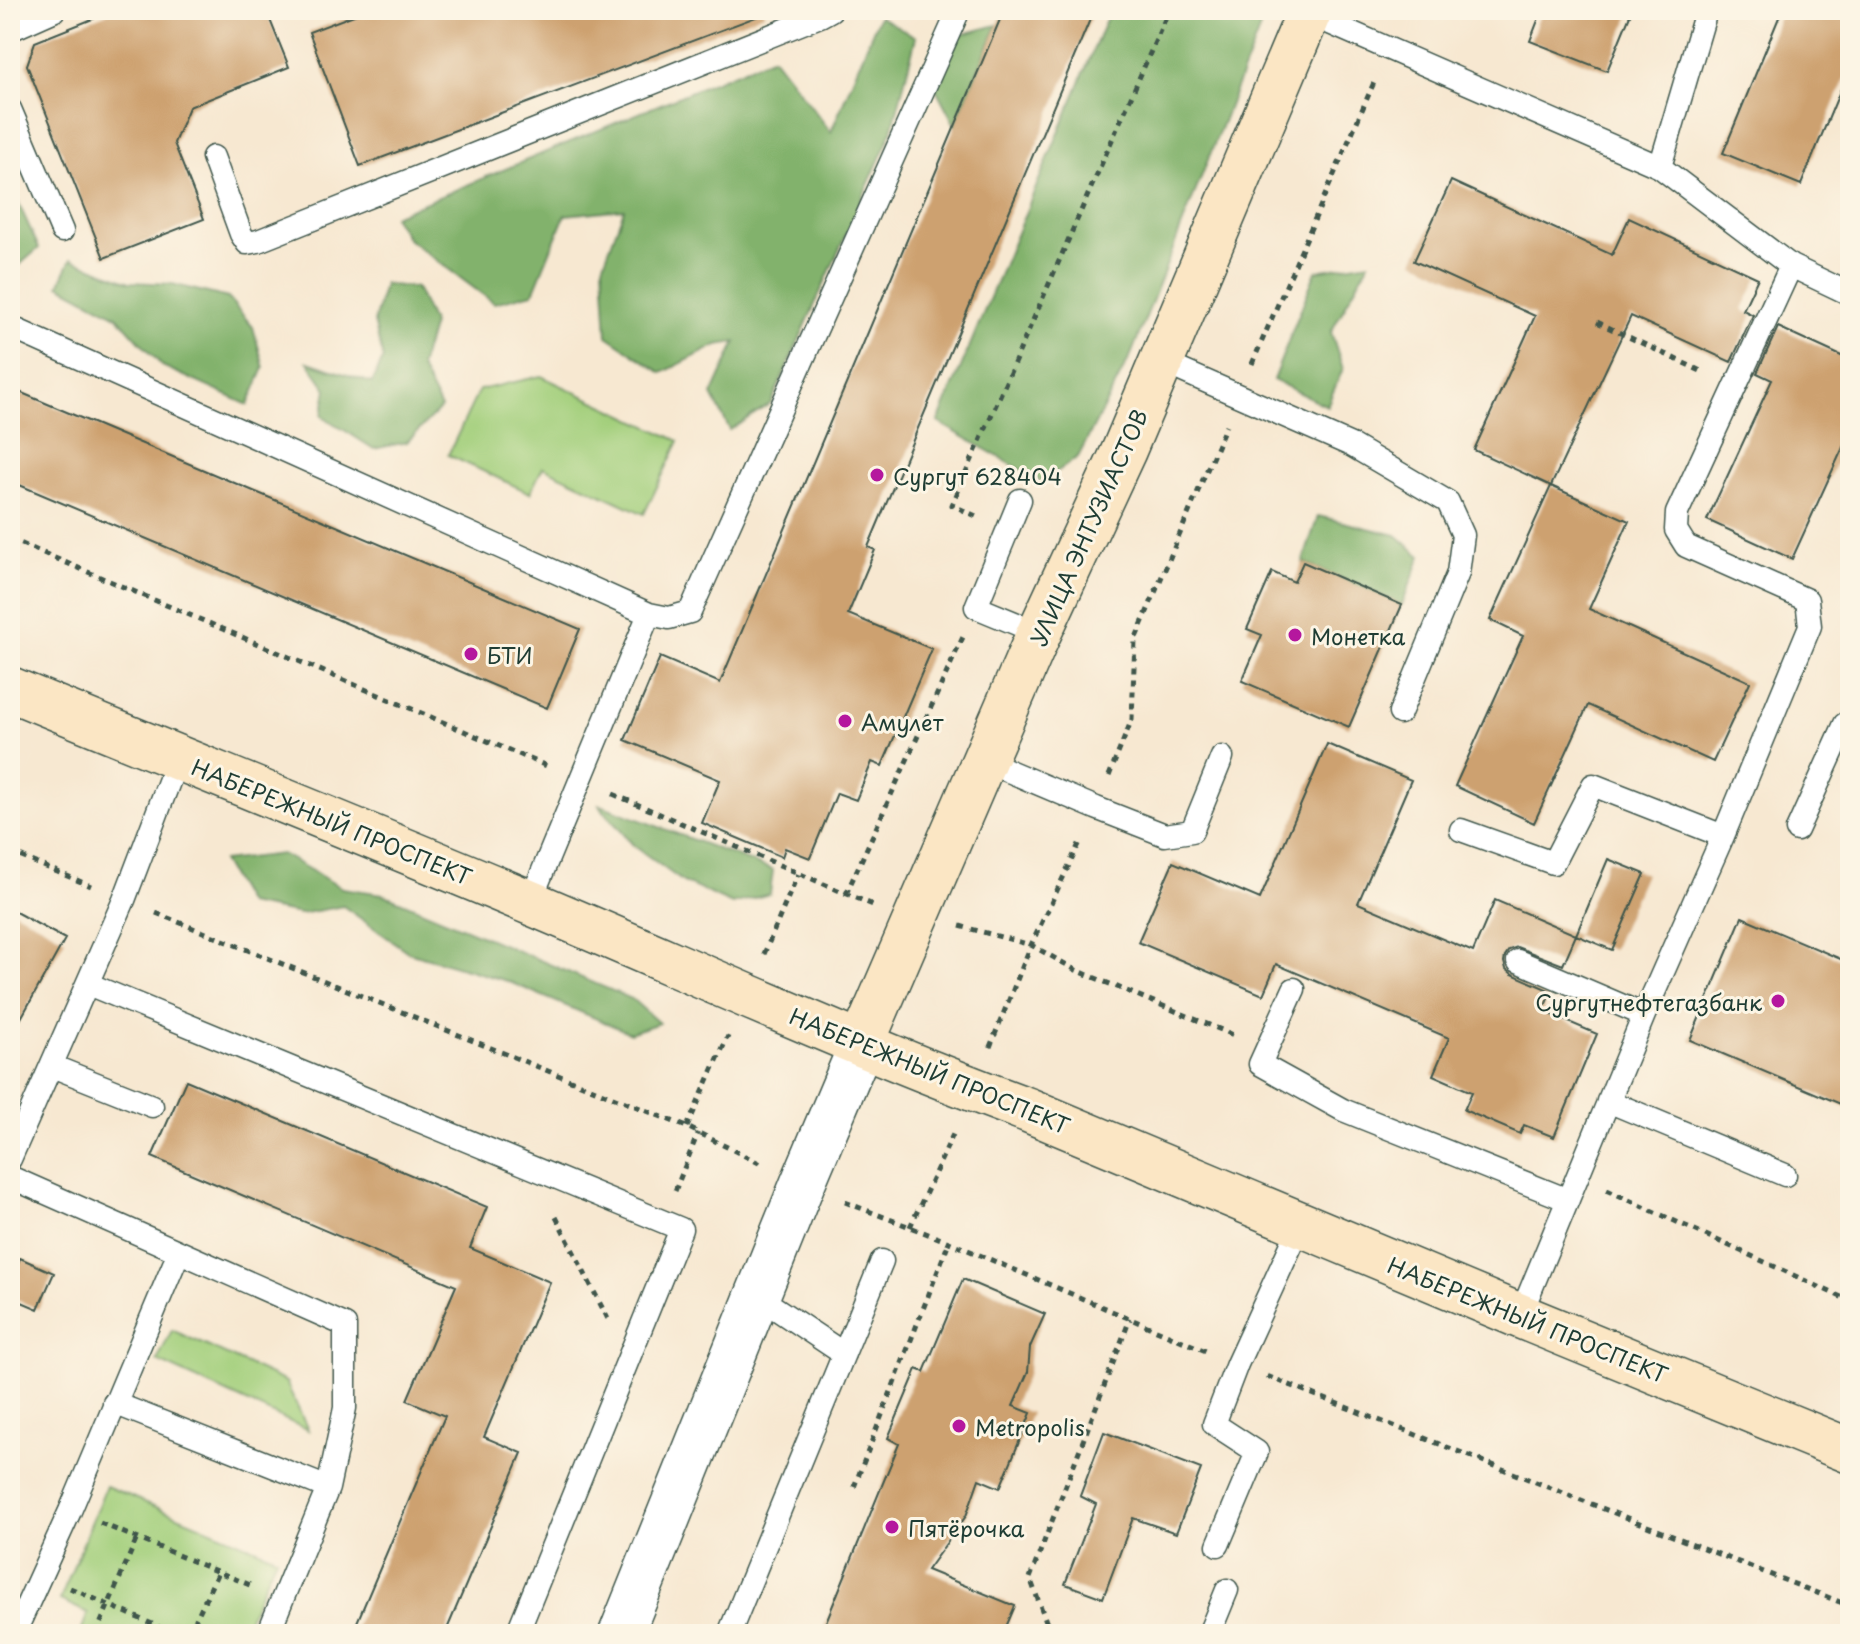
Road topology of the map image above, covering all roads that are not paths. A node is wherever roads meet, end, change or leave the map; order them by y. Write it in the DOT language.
graph roads {
  1 [pos="55,10"];
  2 [pos="831,10"];
  3 [pos="959,10"];
  4 [pos="1704,10"];
  5 [pos="1310,12"];
  6 [pos="10,30"];
  7 [pos="10,109"];
  8 [pos="213,157"];
  9 [pos="1660,167"];
  10 [pos="62,231"];
  11 [pos="1791,266"];
  12 [pos="1850,294"];
  13 [pos="10,327"];
  14 [pos="1162,362"];
  15 [pos="1020,500"];
  16 [pos="649,614"];
  17 [pos="1039,633"];
  18 [pos="10,689"];
  19 [pos="1400,713"];
  20 [pos="1850,721"];
  21 [pos="1222,757"];
  22 [pos="178,758"];
  23 [pos="985,761"];
  24 [pos="1461,830"];
  25 [pos="1797,830"];
  26 [pos="1723,836"];
  27 [pos="530,902"];
  28 [pos="1518,961"];
  29 [pos="88,984"];
  30 [pos="1294,989"];
  31 [pos="1644,1015"];
  32 [pos="862,1043"];
  33 [pos="52,1066"];
  34 [pos="1608,1101"];
  35 [pos="152,1106"];
  36 [pos="10,1159"];
  37 [pos="1785,1175"];
  38 [pos="10,1177"];
  39 [pos="1568,1200"];
  40 [pos="1301,1224"];
  41 [pos="179,1252"];
  42 [pos="882,1261"];
  43 [pos="757,1296"];
  44 [pos="1520,1316"];
  45 [pos="844,1354"];
  46 [pos="114,1403"];
  47 [pos="1850,1451"];
  48 [pos="328,1488"];
  49 [pos="1218,1545"];
  50 [pos="1227,1590"];
  51 [pos="629,1632"];
  52 [pos="14,1634"];
  53 [pos="268,1634"];
  54 [pos="517,1634"];
  55 [pos="729,1634"];
  56 [pos="1209,1634"];
  1 -- 6 [label="lane"];
  2 -- 8 [label="lane"];
  3 -- 16 [label="lane"];
  4 -- 9 [label="lane"];
  5 -- 9 [label="lane"];
  5 -- 14 [label="main road, УЛИЦА ЭНТУЗИАСТОВ"];
  7 -- 10 [label="lane"];
  9 -- 11 [label="lane"];
  11 -- 12 [label="lane"];
  11 -- 26 [label="lane"];
  13 -- 16 [label="lane"];
  14 -- 17 [label="main road, УЛИЦА ЭНТУЗИАСТОВ"];
  14 -- 19 [label="lane"];
  15 -- 17 [label="lane"];
  16 -- 27 [label="lane"];
  17 -- 23 [label="main road, УЛИЦА ЭНТУЗИАСТОВ"];
  18 -- 22 [label="main road, НАБЕРЕЖНЫЙ ПРОСПЕКТ"];
  20 -- 25 [label="lane"];
  21 -- 23 [label="lane"];
  22 -- 27 [label="main road, НАБЕРЕЖНЫЙ ПРОСПЕКТ"];
  22 -- 29 [label="lane"];
  23 -- 32 [label="main road, УЛИЦА ЭНТУЗИАСТОВ"];
  24 -- 26 [label="lane"];
  26 -- 31 [label="lane"];
  27 -- 32 [label="main road, НАБЕРЕЖНЫЙ ПРОСПЕКТ"];
  28 -- 31 [label="lane"];
  29 -- 33 [label="lane"];
  29 -- 54 [label="lane"];
  30 -- 39 [label="lane"];
  31 -- 34 [label="lane"];
  32 -- 40 [label="main road, НАБЕРЕЖНЫЙ ПРОСПЕКТ"];
  32 -- 43 [label="street"];
  33 -- 35 [label="lane"];
  33 -- 36 [label="lane"];
  34 -- 37 [label="lane"];
  34 -- 39 [label="lane"];
  38 -- 41 [label="lane"];
  39 -- 44 [label="lane"];
  40 -- 44 [label="main road, НАБЕРЕЖНЫЙ ПРОСПЕКТ"];
  40 -- 49 [label="lane"];
  41 -- 46 [label="lane"];
  41 -- 48 [label="lane"];
  42 -- 45 [label="lane"];
  43 -- 45 [label="lane"];
  43 -- 51 [label="street"];
  44 -- 47 [label="main road, НАБЕРЕЖНЫЙ ПРОСПЕКТ"];
  45 -- 55 [label="lane"];
  46 -- 48 [label="lane"];
  46 -- 52 [label="lane"];
  48 -- 53 [label="lane"];
  50 -- 56 [label="lane"];
}
